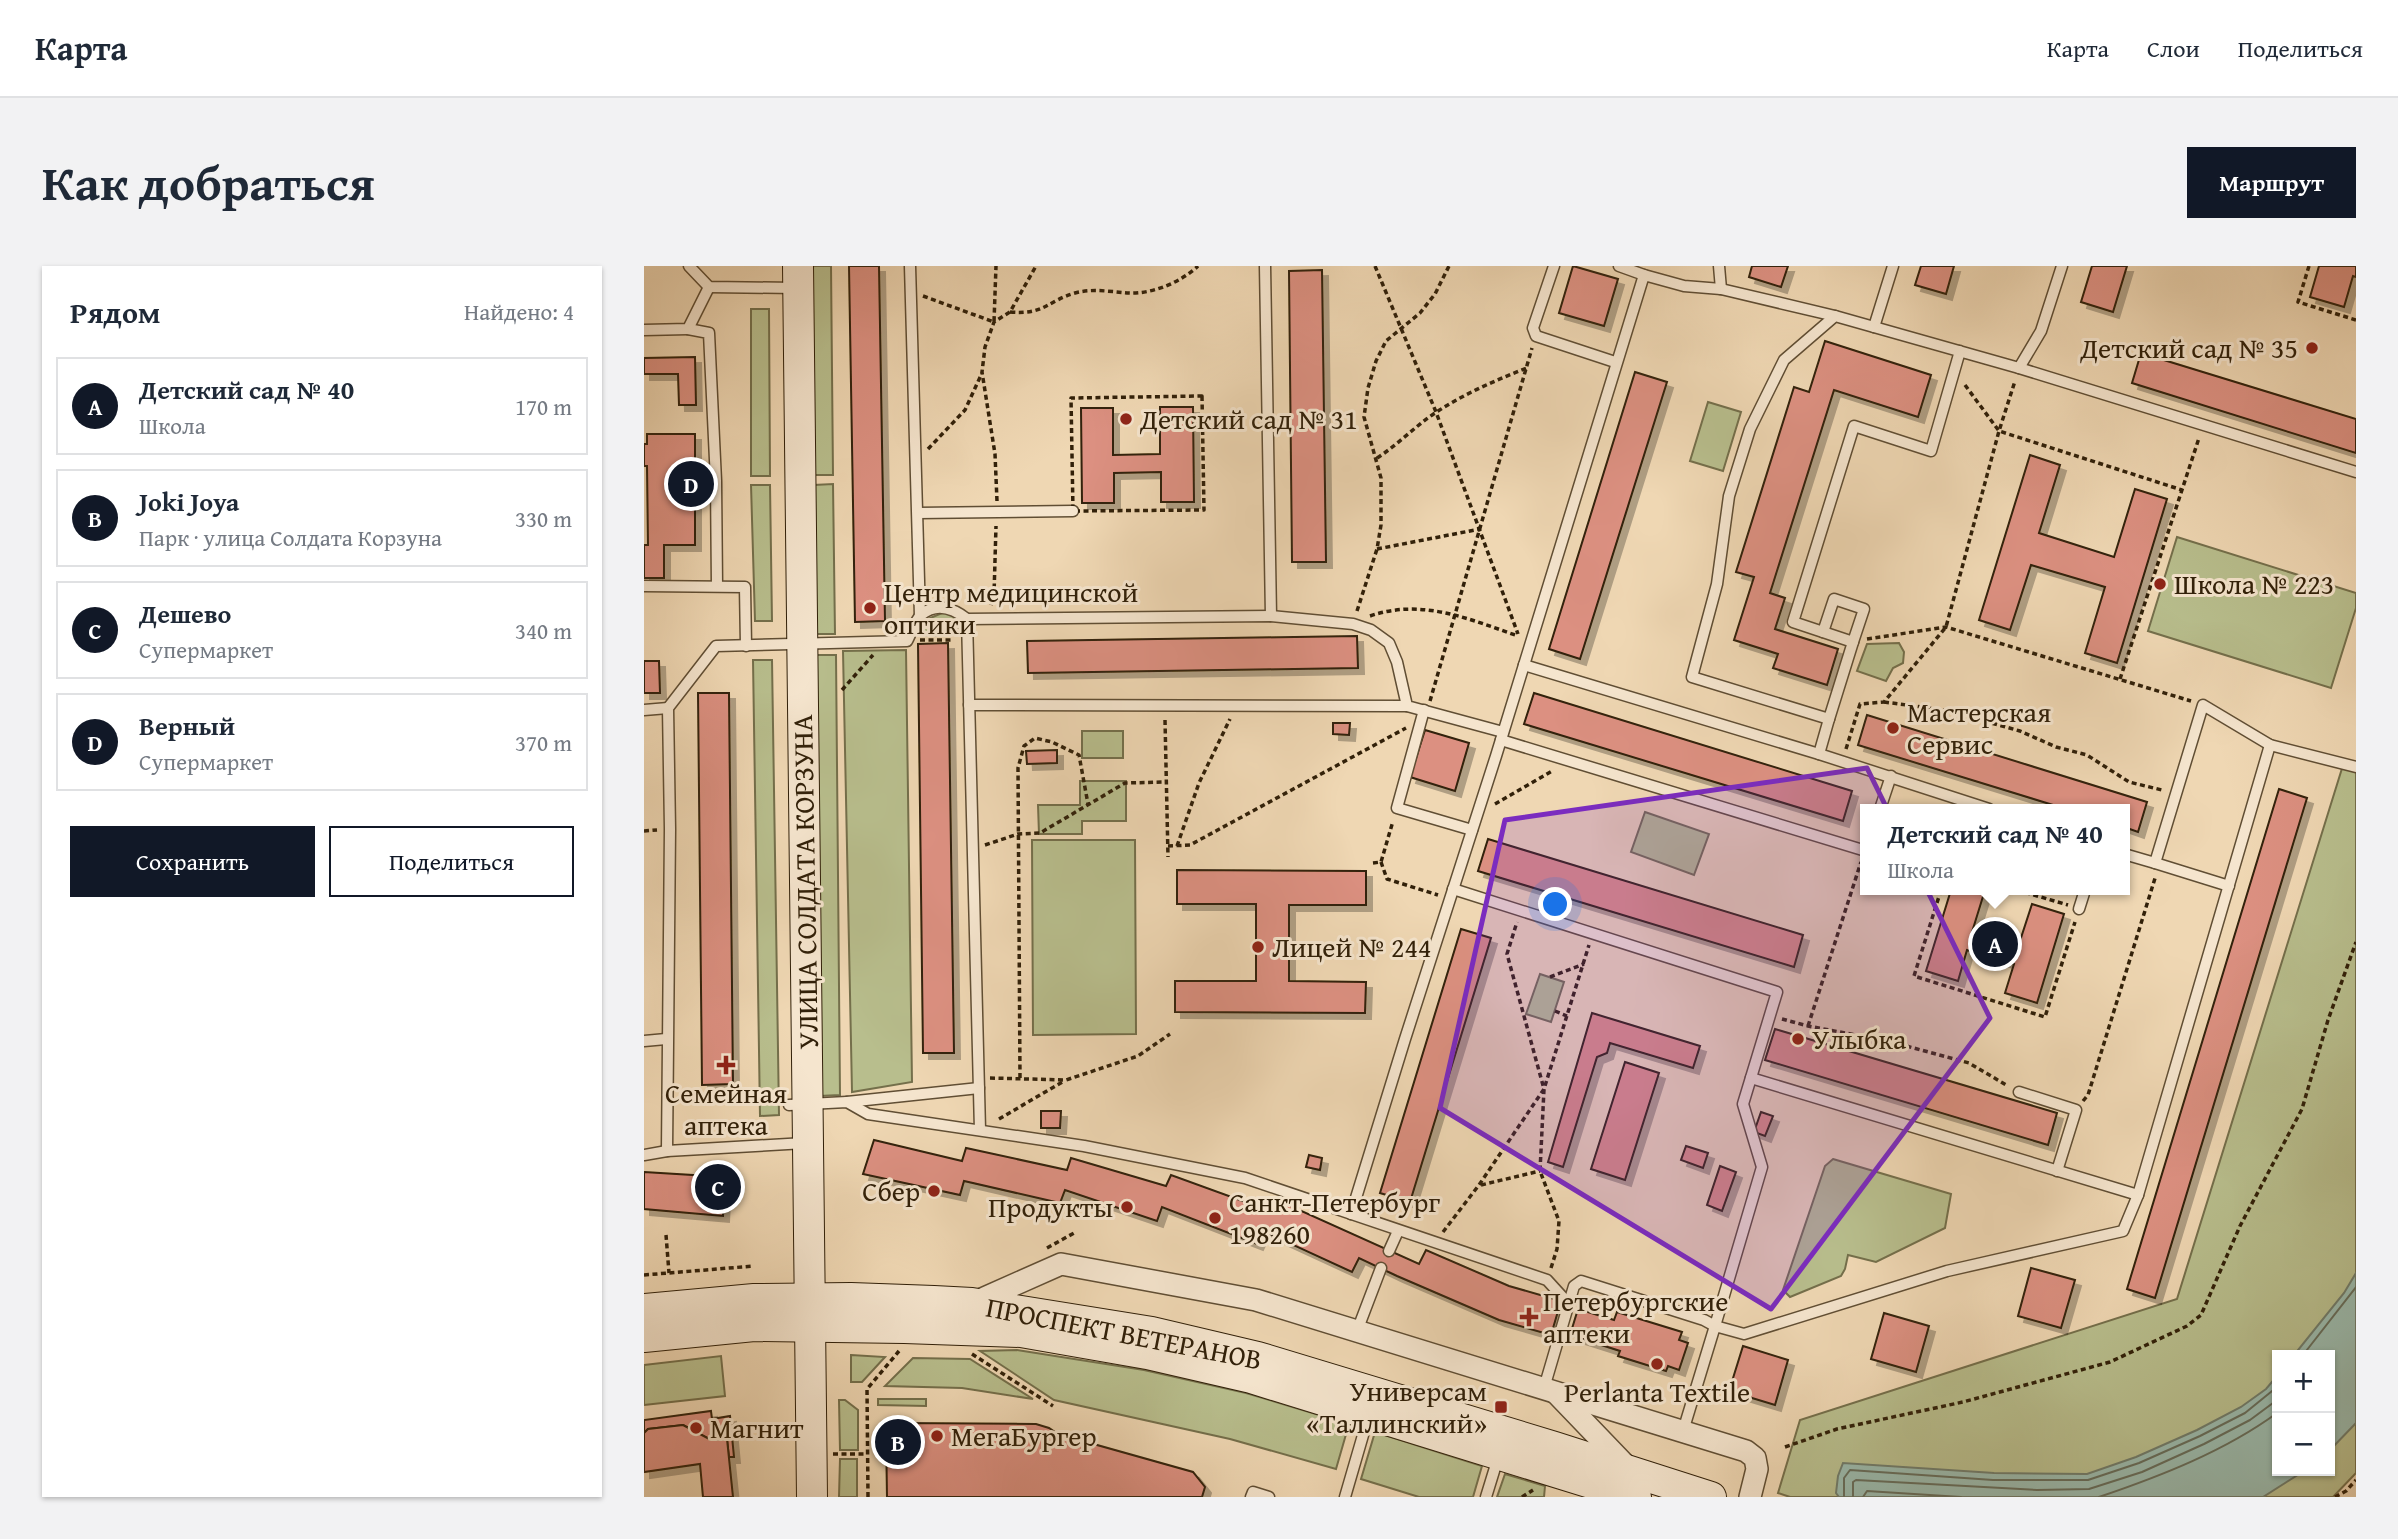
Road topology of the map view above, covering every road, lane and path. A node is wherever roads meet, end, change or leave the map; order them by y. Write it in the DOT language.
graph roads {
  1 [pos="689,266"];
  2 [pos="910,266"];
  3 [pos="996,266"];
  4 [pos="1036,266"];
  5 [pos="1198,266"];
  6 [pos="1265,266"];
  7 [pos="1375,266"];
  8 [pos="1449,266"];
  9 [pos="1554,266"];
  10 [pos="1619,266"];
  11 [pos="1720,266"];
  12 [pos="1893,266"];
  13 [pos="2062,266"];
  14 [pos="2309,266"];
  15 [pos="1644,275"];
  16 [pos="790,277"];
  17 [pos="709,287"];
  18 [pos="1721,289"];
  19 [pos="911,292"];
  20 [pos="1010,312"];
  21 [pos="1835,316"];
  22 [pos="2356,320"];
  23 [pos="994,322"];
  24 [pos="1400,327"];
  25 [pos="1874,327"];
  26 [pos="688,329"];
  27 [pos="644,330"];
  28 [pos="1536,336"];
  29 [pos="1960,351"];
  30 [pos="1615,362"];
  31 [pos="1527,368"];
  32 [pos="2019,368"];
  33 [pos="1954,370"];
  34 [pos="982,372"];
  35 [pos="1436,412"];
  36 [pos="2203,424"];
  37 [pos="1999,431"];
  38 [pos="916,458"];
  39 [pos="1377,458"];
  40 [pos="2356,472"];
  41 [pos="2182,490"];
  42 [pos="1073,511"];
  43 [pos="997,512"];
  44 [pos="918,513"];
  45 [pos="1480,529"];
  46 [pos="1377,549"];
  47 [pos="644,586"];
  48 [pos="717,586"];
  49 [pos="1456,615"];
  50 [pos="920,616"];
  51 [pos="1271,616"];
  52 [pos="985,618"];
  53 [pos="967,619"];
  54 [pos="1353,624"];
  55 [pos="1946,627"];
  56 [pos="1823,632"];
  57 [pos="967,639"];
  58 [pos="908,641"];
  59 [pos="885,642"];
  60 [pos="1853,642"];
  61 [pos="793,645"];
  62 [pos="746,646"];
  63 [pos="1524,665"];
  64 [pos="2120,679"];
  65 [pos="842,690"];
  66 [pos="1884,702"];
  67 [pos="1164,704"];
  68 [pos="969,705"];
  69 [pos="1237,705"];
  70 [pos="2203,705"];
  71 [pos="1407,706"];
  72 [pos="668,708"];
  73 [pos="644,710"];
  74 [pos="1424,710"];
  75 [pos="1829,719"];
  76 [pos="1406,728"];
  77 [pos="1502,736"];
  78 [pos="2270,745"];
  79 [pos="1819,754"];
  80 [pos="1569,761"];
  81 [pos="1842,761"];
  82 [pos="2356,767"];
  83 [pos="1891,776"];
  84 [pos="1166,782"];
  85 [pos="2177,794"];
  86 [pos="1088,804"];
  87 [pos="1882,804"];
  88 [pos="1974,804"];
  89 [pos="1397,808"];
  90 [pos="1477,815"];
  91 [pos="1472,830"];
  92 [pos="1018,834"];
  93 [pos="1168,846"];
  94 [pos="1177,846"];
  95 [pos="973,849"];
  96 [pos="1860,851"];
  97 [pos="2130,856"];
  98 [pos="1168,857"];
  99 [pos="1381,862"];
  100 [pos="1373,863"];
  101 [pos="2155,863"];
  102 [pos="1860,866"];
  103 [pos="2229,886"];
  104 [pos="1451,894"];
  105 [pos="1939,895"];
  106 [pos="2033,895"];
  107 [pos="2083,895"];
  108 [pos="2079,909"];
  109 [pos="1520,914"];
  110 [pos="1593,934"];
  111 [pos="2356,942"];
  112 [pos="1584,964"];
  113 [pos="1550,977"];
  114 [pos="1555,1011"];
  115 [pos="1567,1016"];
  116 [pos="1770,1016"];
  117 [pos="1808,1026"];
  118 [pos="1170,1034"];
  119 [pos="666,1039"];
  120 [pos="644,1041"];
  121 [pos="1020,1078"];
  122 [pos="1751,1078"];
  123 [pos="1066,1080"];
  124 [pos="979,1083"];
  125 [pos="1544,1089"];
  126 [pos="2019,1092"];
  127 [pos="847,1102"];
  128 [pos="798,1104"];
  129 [pos="2076,1110"];
  130 [pos="980,1130"];
  131 [pos="799,1144"];
  132 [pos="667,1151"];
  133 [pos="644,1155"];
  134 [pos="1540,1171"];
  135 [pos="2057,1171"];
  136 [pos="1479,1185"];
  137 [pos="2138,1195"];
  138 [pos="1351,1214"];
  139 [pos="1398,1231"];
  140 [pos="1074,1233"];
  141 [pos="666,1235"];
  142 [pos="1435,1242"];
  143 [pos="1041,1251"];
  144 [pos="1389,1251"];
  145 [pos="754,1266"];
  146 [pos="1381,1268"];
  147 [pos="669,1273"];
  148 [pos="644,1275"];
  149 [pos="1547,1280"];
  150 [pos="972,1303"];
  151 [pos="1568,1303"];
  152 [pos="644,1309"];
  153 [pos="801,1312"];
  154 [pos="1715,1326"];
  155 [pos="1357,1331"];
  156 [pos="644,1337"];
  157 [pos="886,1350"];
  158 [pos="899,1351"];
  159 [pos="911,1351"];
  160 [pos="960,1353"];
  161 [pos="1550,1390"];
  162 [pos="1053,1406"];
  163 [pos="1369,1415"];
  164 [pos="1682,1431"];
  165 [pos="1785,1447"];
  166 [pos="831,1454"];
  167 [pos="868,1454"];
  168 [pos="1499,1455"];
  169 [pos="2356,1480"];
  170 [pos="1633,1484"];
  171 [pos="794,1497"];
  172 [pos="812,1497"];
  173 [pos="869,1497"];
  174 [pos="1251,1497"];
  175 [pos="1269,1497"];
  176 [pos="1345,1497"];
  177 [pos="1486,1497"];
  178 [pos="1711,1497"];
  179 [pos="1750,1497"];
  180 [pos="2335,1497"];
  1 -- 17 [label="lane"];
  2 -- 19 [label="lane"];
  3 -- 23 [label="path"];
  4 -- 20 [label="path"];
  5 -- 20 [label="path"];
  6 -- 51 [label="lane"];
  7 -- 24 [label="path"];
  8 -- 24 [label="path"];
  9 -- 28 [label="lane"];
  10 -- 15 [label="lane"];
  11 -- 18 [label="lane"];
  12 -- 25 [label="lane"];
  13 -- 32 [label="lane"];
  14 -- 22 [label="path"];
  15 -- 18 [label="lane"];
  15 -- 30 [label="lane"];
  16 -- 17 [label="lane"];
  16 -- 61 [label="main road, УЛИЦА СОЛДАТА КОРЗУНА"];
  17 -- 26 [label="lane"];
  18 -- 21 [label="lane"];
  19 -- 23 [label="path"];
  19 -- 38 [label="lane"];
  20 -- 23 [label="path"];
  21 -- 25 [label="lane"];
  21 -- 75 [label="lane"];
  23 -- 34 [label="path"];
  24 -- 35 [label="path"];
  24 -- 39 [label="path"];
  25 -- 29 [label="lane"];
  26 -- 27 [label="lane"];
  26 -- 48 [label="lane"];
  28 -- 30 [label="lane"];
  28 -- 31 [label="path"];
  29 -- 32 [label="lane"];
  29 -- 33 [label="lane"];
  30 -- 63 [label="lane"];
  31 -- 35 [label="path"];
  31 -- 45 [label="path"];
  32 -- 36 [label="lane"];
  32 -- 37 [label="path"];
  33 -- 37 [label="path"];
  33 -- 56 [label="lane"];
  34 -- 38 [label="path"];
  34 -- 43 [label="path"];
  35 -- 39 [label="path"];
  35 -- 45 [label="path"];
  36 -- 40 [label="lane"];
  36 -- 41 [label="path"];
  37 -- 41 [label="path"];
  37 -- 55 [label="path"];
  38 -- 44 [label="lane"];
  39 -- 46 [label="path"];
  41 -- 64 [label="path"];
  42 -- 42 [label="path"];
  42 -- 43 [label="lane"];
  43 -- 44 [label="lane"];
  43 -- 52 [label="path"];
  44 -- 50 [label="lane"];
  45 -- 46 [label="path"];
  45 -- 49 [label="path"];
  45 -- 49 [label="path"];
  46 -- 54 [label="path"];
  47 -- 48 [label="lane"];
  48 -- 62 [label="lane"];
  49 -- 54 [label="path"];
  49 -- 74 [label="path"];
  50 -- 53 [label="lane"];
  50 -- 58 [label="lane"];
  51 -- 52 [label="lane"];
  51 -- 54 [label="lane"];
  52 -- 53 [label="lane"];
  53 -- 57 [label="lane"];
  54 -- 71 [label="lane"];
  55 -- 60 [label="path"];
  55 -- 64 [label="path"];
  55 -- 66 [label="path"];
  56 -- 60 [label="lane"];
  56 -- 60 [label="lane"];
  57 -- 58 [label="path"];
  57 -- 68 [label="lane"];
  58 -- 59 [label="lane"];
  59 -- 61 [label="lane"];
  59 -- 65 [label="path"];
  60 -- 75 [label="lane"];
  61 -- 62 [label="lane"];
  61 -- 128 [label="main road, УЛИЦА СОЛДАТА КОРЗУНА"];
  62 -- 72 [label="lane"];
  63 -- 77 [label="lane"];
  63 -- 79 [label="lane"];
  64 -- 70 [label="path"];
  66 -- 81 [label="path"];
  66 -- 85 [label="path"];
  67 -- 68 [label="lane"];
  67 -- 69 [label="lane"];
  67 -- 84 [label="path"];
  68 -- 95 [label="lane"];
  69 -- 71 [label="lane"];
  69 -- 94 [label="path"];
  70 -- 78 [label="lane"];
  70 -- 85 [label="lane"];
  71 -- 74 [label="lane"];
  72 -- 73 [label="lane"];
  72 -- 119 [label="lane"];
  74 -- 77 [label="lane"];
  74 -- 89 [label="lane"];
  75 -- 79 [label="lane"];
  76 -- 94 [label="path"];
  77 -- 80 [label="lane"];
  77 -- 90 [label="lane"];
  78 -- 82 [label="lane"];
  78 -- 103 [label="lane"];
  79 -- 81 [label="lane"];
  80 -- 90 [label="path"];
  80 -- 96 [label="lane"];
  81 -- 83 [label="lane"];
  83 -- 87 [label="lane"];
  83 -- 88 [label="lane"];
  84 -- 86 [label="path"];
  84 -- 93 [label="path"];
  85 -- 101 [label="lane"];
  86 -- 92 [label="path"];
  86 -- 92 [label="path"];
  89 -- 91 [label="lane"];
  89 -- 99 [label="path"];
  90 -- 91 [label="lane"];
  91 -- 104 [label="lane"];
  92 -- 95 [label="path"];
  92 -- 121 [label="path"];
  93 -- 94 [label="path"];
  93 -- 98 [label="path"];
  95 -- 124 [label="lane"];
  97 -- 101 [label="lane"];
  99 -- 100 [label="path"];
  99 -- 104 [label="path"];
  101 -- 103 [label="lane"];
  101 -- 129 [label="path"];
  102 -- 117 [label="path"];
  103 -- 137 [label="lane"];
  104 -- 110 [label="lane"];
  104 -- 138 [label="lane"];
  105 -- 108 [label="path"];
  106 -- 108 [label="path"];
  107 -- 108 [label="lane"];
  109 -- 125 [label="path"];
  110 -- 112 [label="path"];
  110 -- 116 [label="lane"];
  111 -- 165 [label="path"];
  112 -- 113 [label="path"];
  112 -- 115 [label="path"];
  114 -- 115 [label="path"];
  115 -- 125 [label="path"];
  116 -- 117 [label="path"];
  116 -- 122 [label="lane"];
  117 -- 126 [label="path"];
  118 -- 123 [label="path"];
  119 -- 120 [label="lane"];
  119 -- 132 [label="lane"];
  121 -- 123 [label="path"];
  121 -- 124 [label="path"];
  122 -- 135 [label="lane"];
  122 -- 154 [label="lane"];
  123 -- 130 [label="path"];
  124 -- 127 [label="lane"];
  124 -- 130 [label="lane"];
  125 -- 134 [label="path"];
  125 -- 136 [label="path"];
  126 -- 129 [label="lane"];
  127 -- 128 [label="lane"];
  127 -- 130 [label="lane"];
  128 -- 131 [label="main road, УЛИЦА СОЛДАТА КОРЗУНА"];
  129 -- 135 [label="lane"];
  130 -- 138 [label="lane"];
  131 -- 132 [label="lane"];
  131 -- 153 [label="main road, УЛИЦА СОЛДАТА КОРЗУНА"];
  132 -- 133 [label="lane"];
  134 -- 136 [label="path"];
  134 -- 149 [label="path"];
  135 -- 137 [label="lane"];
  136 -- 142 [label="path"];
  137 -- 154 [label="lane"];
  138 -- 139 [label="lane"];
  139 -- 142 [label="lane"];
  139 -- 144 [label="lane"];
  140 -- 143 [label="path"];
  141 -- 147 [label="path"];
  142 -- 149 [label="lane"];
  145 -- 147 [label="path"];
  146 -- 155 [label="lane"];
  147 -- 148 [label="path"];
  149 -- 151 [label="lane"];
  150 -- 153 [label="main road, ПРОСПЕКТ ВЕТЕРАНОВ"];
  150 -- 155 [label="street"];
  150 -- 170 [label="main road, ПРОСПЕКТ ВЕТЕРАНОВ"];
  151 -- 154 [label="lane"];
  151 -- 161 [label="lane"];
  152 -- 153 [label="main road, ПРОСПЕКТ ВЕТЕРАНОВ"];
  153 -- 156 [label="main road, ПРОСПЕКТ ВЕТЕРАНОВ"];
  153 -- 163 [label="main road, ПРОСПЕКТ ВЕТЕРАНОВ"];
  153 -- 171 [label="main road, УЛИЦА СОЛДАТА КОРЗУНА"];
  153 -- 172 [label="main road, УЛИЦА СОЛДАТА КОРЗУНА"];
  154 -- 164 [label="lane"];
  155 -- 161 [label="street"];
  157 -- 158 [label="path"];
  158 -- 159 [label="path"];
  158 -- 167 [label="path"];
  160 -- 162 [label="path"];
  161 -- 164 [label="street"];
  161 -- 170 [label="street"];
  163 -- 168 [label="main road, ПРОСПЕКТ ВЕТЕРАНОВ"];
  163 -- 176 [label="lane"];
  164 -- 179 [label="street"];
  166 -- 167 [label="path"];
  167 -- 173 [label="path"];
  168 -- 170 [label="main road, ПРОСПЕКТ ВЕТЕРАНОВ"];
  168 -- 177 [label="lane"];
  169 -- 180 [label="path"];
  170 -- 178 [label="main road, ПРОСПЕКТ ВЕТЕРАНОВ"];
  174 -- 175 [label="lane"];
}
